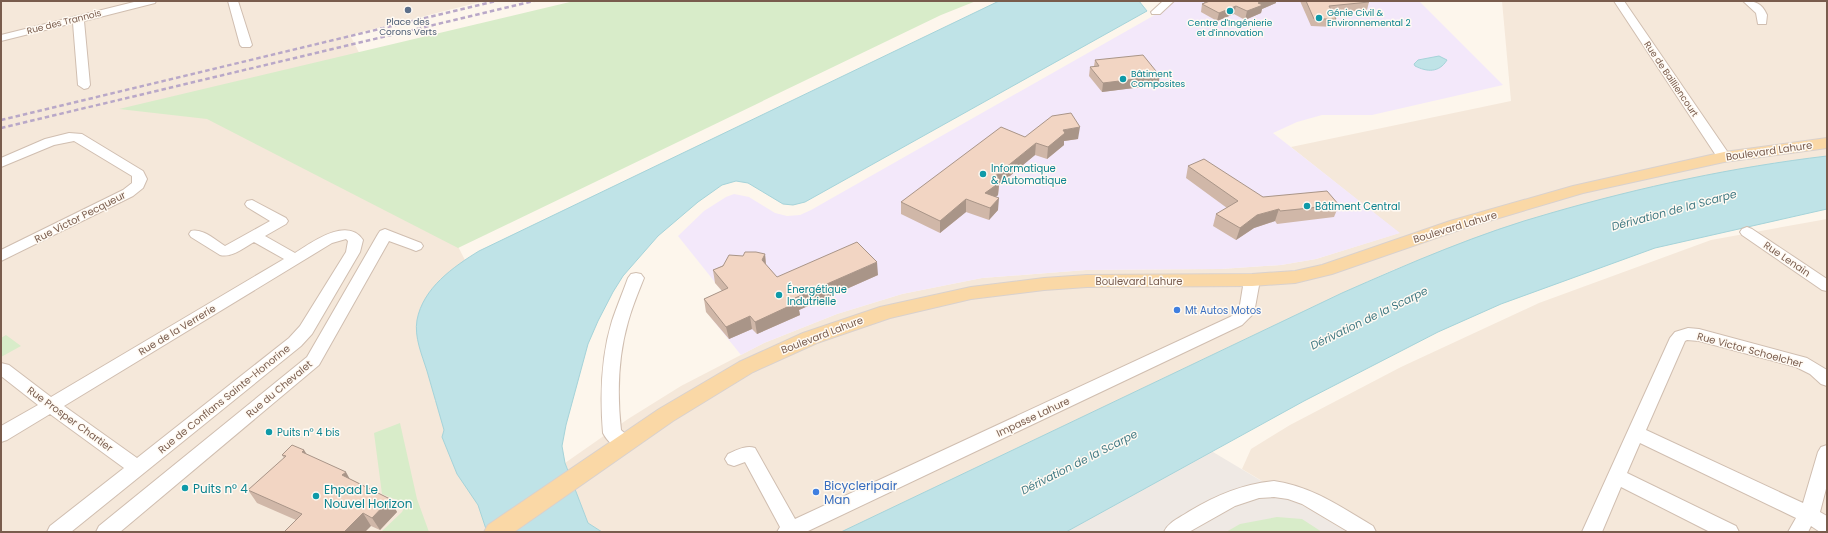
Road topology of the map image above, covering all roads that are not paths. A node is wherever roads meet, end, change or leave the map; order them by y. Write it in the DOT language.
graph roads {
  1 [pos="151,1"];
  2 [pos="232,1"];
  3 [pos="1169,1"];
  4 [pos="1619,1"];
  5 [pos="1748,1"];
  6 [pos="1156,12"];
  7 [pos="78,19"];
  8 [pos="1762,22"];
  9 [pos="1,38"];
  10 [pos="246,44"];
  11 [pos="84,85"];
  12 [pos="1827,143"];
  13 [pos="1724,157"];
  14 [pos="1,163"];
  15 [pos="252,204"];
  16 [pos="1747,232"];
  17 [pos="196,234"];
  18 [pos="254,236"];
  19 [pos="355,238"];
  20 [pos="416,246"];
  21 [pos="1,256"];
  22 [pos="294,260"];
  23 [pos="636,278"];
  24 [pos="1252,280"];
  25 [pos="1827,286"];
  26 [pos="3,369"];
  27 [pos="1827,380"];
  28 [pos="50,406"];
  29 [pos="1635,433"];
  30 [pos="1,435"];
  31 [pos="624,443"];
  32 [pos="1827,452"];
  33 [pos="734,459"];
  34 [pos="138,468"];
  35 [pos="1616,476"];
  36 [pos="1809,515"];
  37 [pos="1827,526"];
  38 [pos="789,531"];
  39 [pos="57,532"];
  40 [pos="106,532"];
  41 [pos="496,532"];
  42 [pos="1174,532"];
  43 [pos="1366,532"];
  44 [pos="1592,532"];
  45 [pos="1729,532"];
  46 [pos="1798,532"];
  1 -- 7 [label="street, Rue des Trannois"];
  2 -- 10 [label="street"];
  3 -- 6 [label="street"];
  4 -- 13 [label="street, Rue de Bailliencourt"];
  5 -- 8 [label="street"];
  7 -- 9 [label="street, Rue des Trannois"];
  7 -- 11 [label="street"];
  12 -- 13 [label="main road, Boulevard Lahure"];
  13 -- 24 [label="main road, Boulevard Lahure"];
  14 -- 21 [label="street, Rue Victor Pecqueur"];
  15 -- 18 [label="street"];
  16 -- 25 [label="street, Rue Lenain"];
  17 -- 18 [label="street"];
  18 -- 22 [label="street"];
  19 -- 22 [label="street, Rue de la Verrerie"];
  19 -- 34 [label="street, Rue de Conflans Sainte-Honorine"];
  20 -- 40 [label="street, Rue du Chevalet"];
  22 -- 28 [label="street, Rue de la Verrerie"];
  23 -- 31 [label="street"];
  24 -- 31 [label="main road, Boulevard Lahure"];
  24 -- 38 [label="street, Impasse Lahure"];
  26 -- 28 [label="street, Rue Prosper Chartier"];
  27 -- 29 [label="street, Rue Victor Schoelcher"];
  28 -- 30 [label="street, Rue de la Verrerie"];
  28 -- 34 [label="street, Rue Prosper Chartier"];
  29 -- 35 [label="street, Rue Victor Schoelcher"];
  29 -- 36 [label="street"];
  31 -- 41 [label="main road, Boulevard Lahure"];
  32 -- 36 [label="street"];
  33 -- 38 [label="street"];
  34 -- 39 [label="street, Rue de Conflans Sainte-Honorine"];
  35 -- 44 [label="street, Rue Victor Schoelcher"];
  35 -- 45 [label="street"];
  36 -- 37 [label="street"];
  36 -- 46 [label="street"];
  42 -- 43 [label="street"];
}
